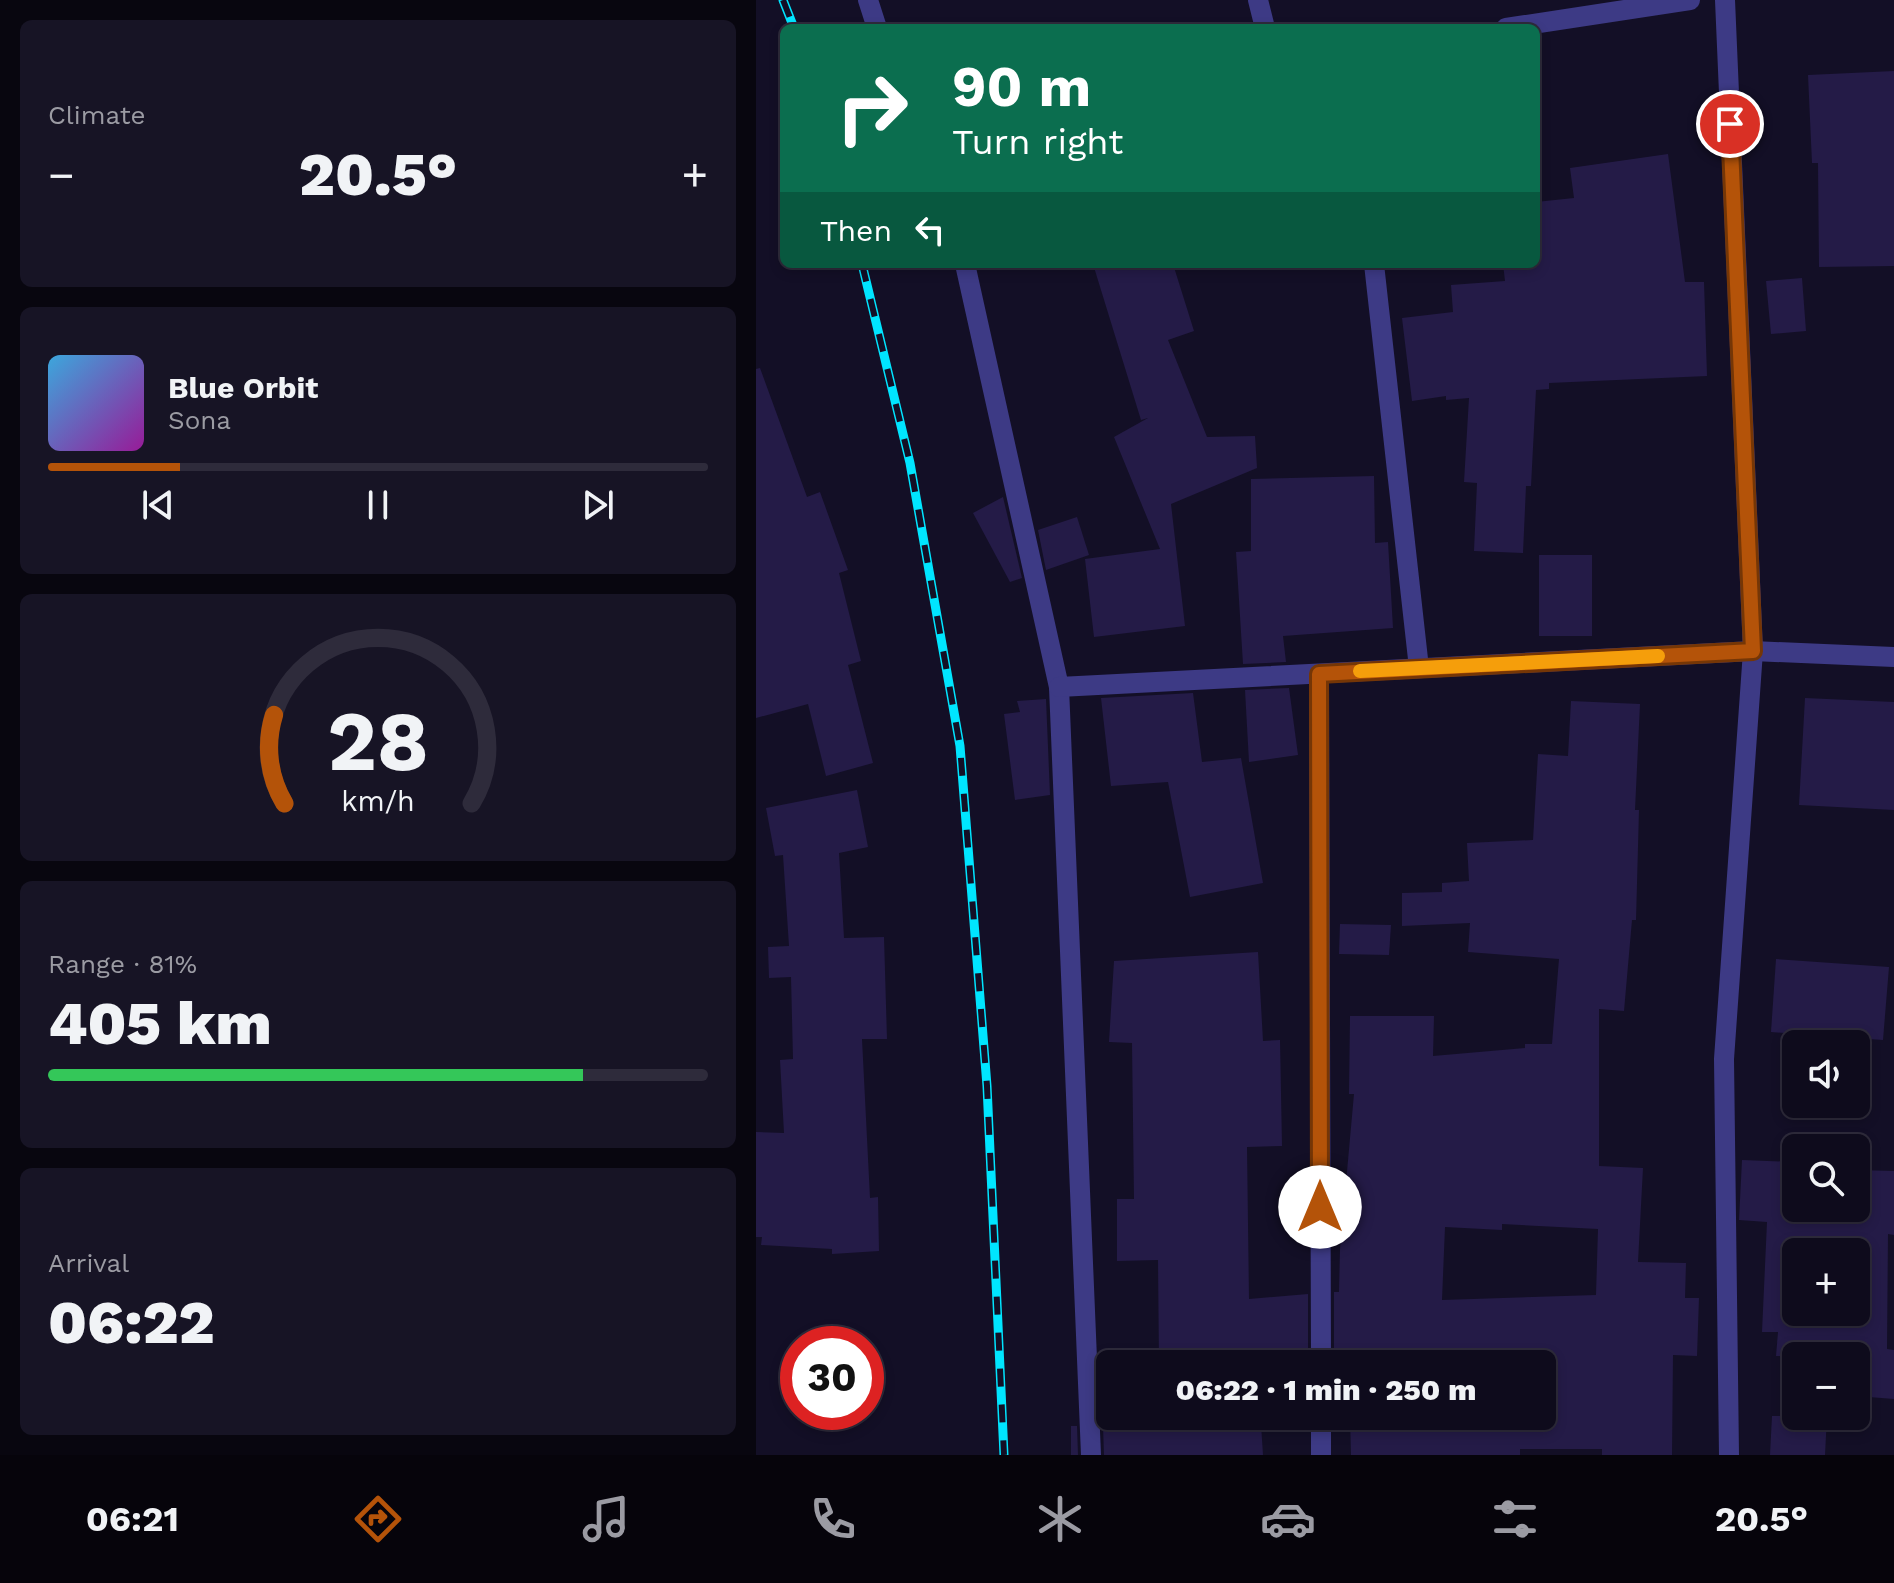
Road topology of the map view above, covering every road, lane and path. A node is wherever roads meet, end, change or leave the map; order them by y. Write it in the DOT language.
graph roads {
  1 [pos="868,0"];
  2 [pos="1258,0"];
  3 [pos="1690,0"];
  4 [pos="1725,0"];
  5 [pos="876,24"];
  6 [pos="1264,24"];
  7 [pos="1532,24"];
  8 [pos="966,268"];
  9 [pos="1374,268"];
  10 [pos="1753,651"];
  11 [pos="1894,657"];
  12 [pos="1419,668"];
  13 [pos="1319,674"];
  14 [pos="1059,687"];
  15 [pos="1321,1350"];
  16 [pos="1321,1430"];
  17 [pos="1091,1455"];
  18 [pos="1321,1455"];
  19 [pos="1729,1455"];
  1 -- 5 [label="street"];
  2 -- 6 [label="street"];
  3 -- 7 [label="street"];
  4 -- 10 [label="street"];
  8 -- 14 [label="street"];
  9 -- 12 [label="street"];
  10 -- 11 [label="street"];
  10 -- 12 [label="street"];
  10 -- 19 [label="street"];
  12 -- 13 [label="street"];
  13 -- 14 [label="street"];
  13 -- 15 [label="street"];
  14 -- 17 [label="street"];
  16 -- 18 [label="street"];
}
